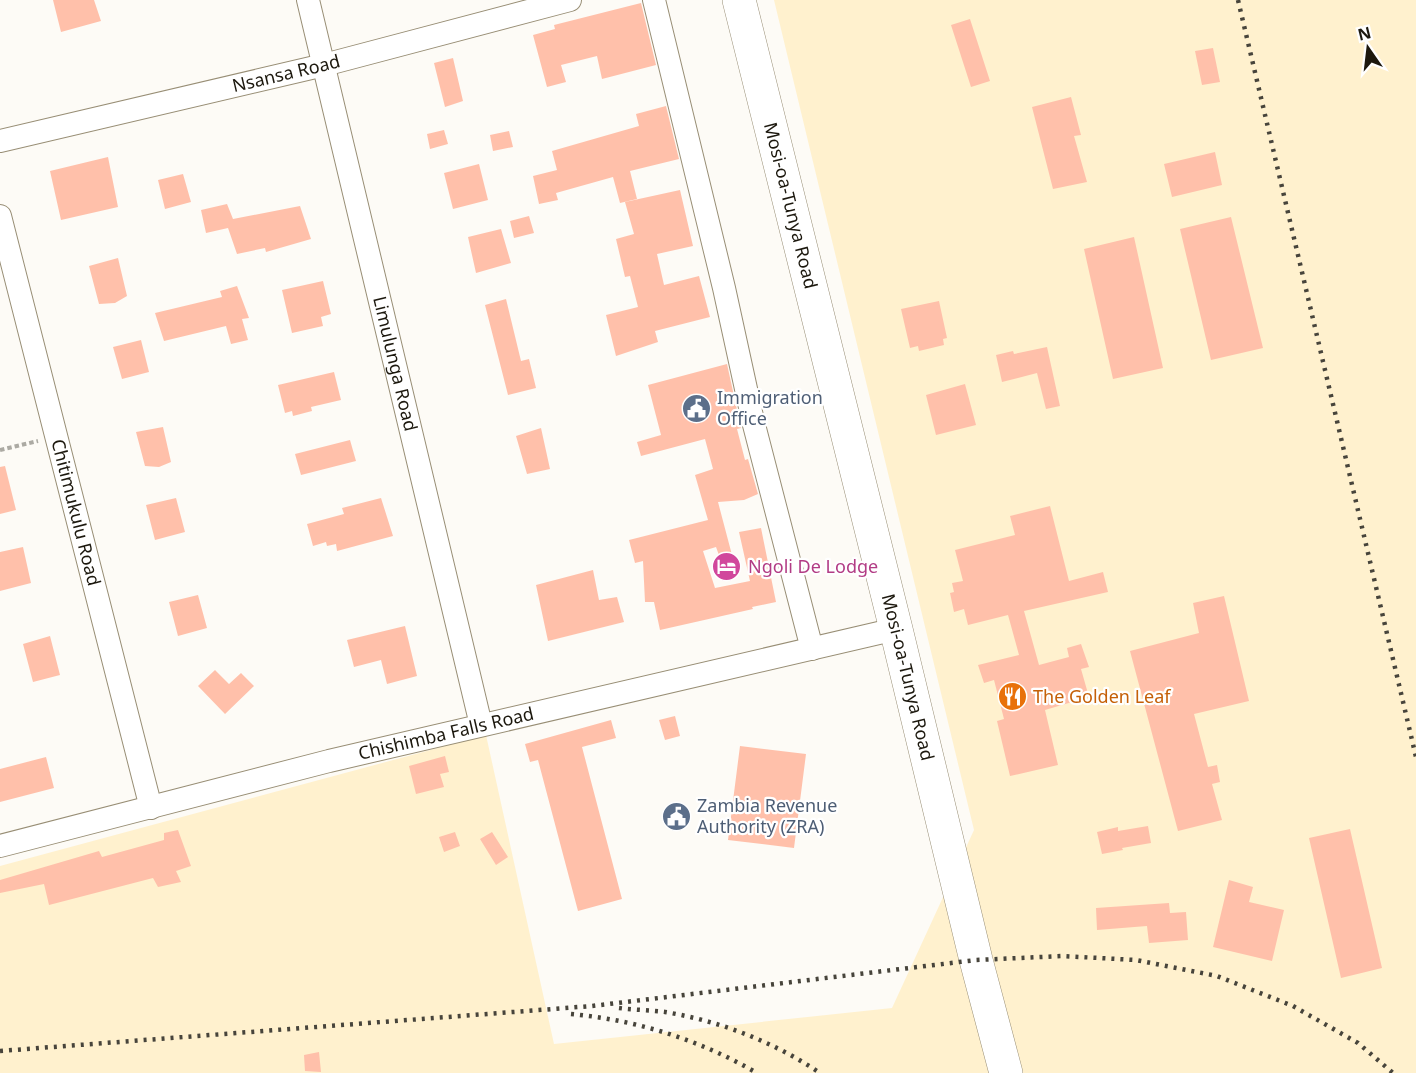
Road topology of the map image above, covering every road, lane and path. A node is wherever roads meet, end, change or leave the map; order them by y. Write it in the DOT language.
graph roads {
  1 [pos="308,0"];
  2 [pos="570,0"];
  3 [pos="654,0"];
  4 [pos="740,0"];
  5 [pos="324,65"];
  6 [pos="0,141"];
  7 [pos="0,216"];
  8 [pos="56,436"];
  9 [pos="0,450"];
  10 [pos="896,629"];
  11 [pos="812,649"];
  12 [pos="481,725"];
  13 [pos="152,808"];
  14 [pos="0,846"];
  15 [pos="1006,1073"];
  1 -- 5 [label="street, Limulunga Road"];
  2 -- 5 [label="street, Nsansa Road"];
  3 -- 11 [label="street"];
  4 -- 10 [label="highway, Mosi-oa-Tunya Road"];
  5 -- 6 [label="street, Nsansa Road"];
  5 -- 12 [label="street, Limulunga Road"];
  7 -- 8 [label="street, Chitimukulu Road"];
  8 -- 9 [label="path"];
  8 -- 13 [label="street, Chitimukulu Road"];
  10 -- 11 [label="street, Chishimba Falls Road"];
  10 -- 15 [label="highway, Mosi-oa-Tunya Road"];
  11 -- 12 [label="street, Chishimba Falls Road"];
  12 -- 13 [label="street, Chishimba Falls Road"];
  13 -- 14 [label="street, Chishimba Falls Road"];
}
